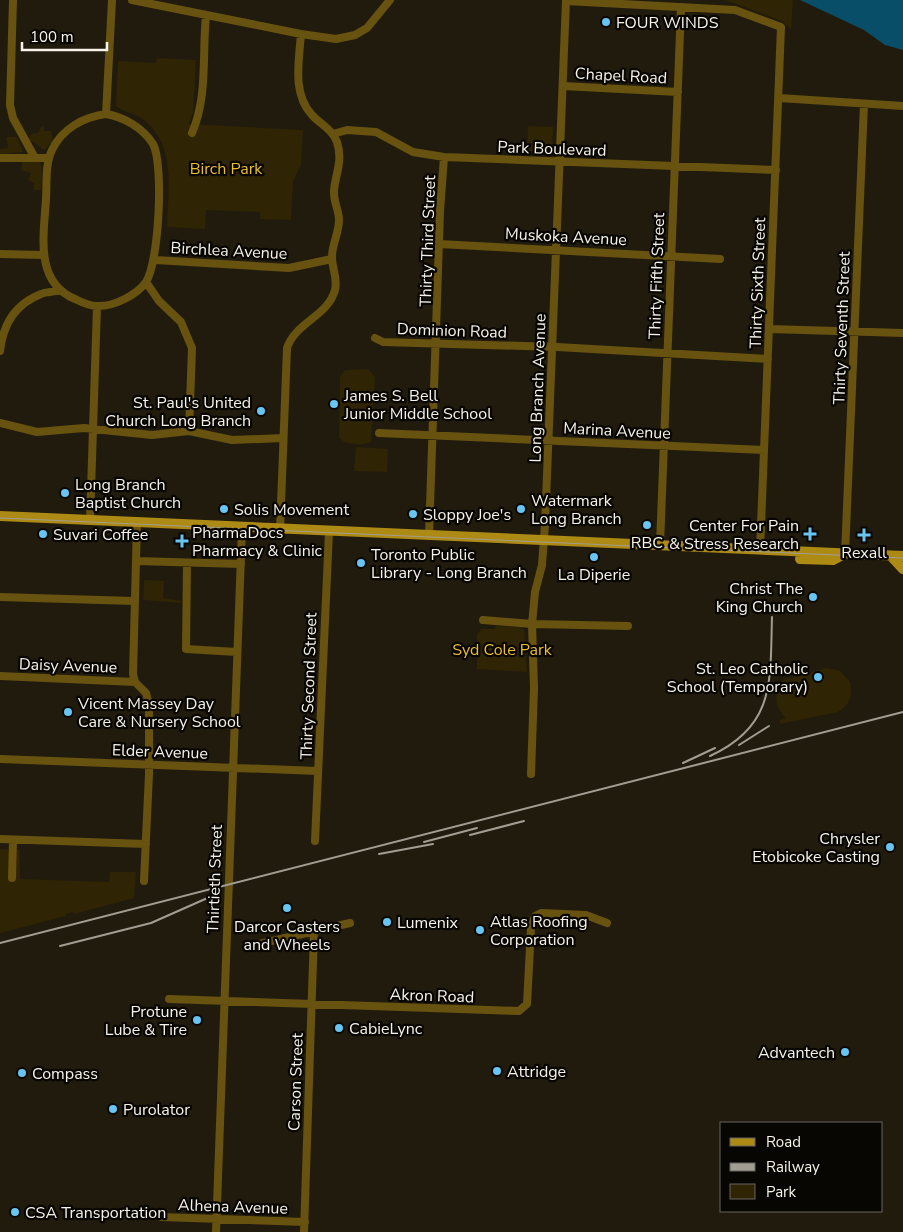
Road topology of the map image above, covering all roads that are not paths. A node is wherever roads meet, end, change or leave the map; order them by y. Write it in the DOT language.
graph roads {
  1 [pos="14,0"];
  2 [pos="112,0"];
  3 [pos="132,0"];
  4 [pos="390,0"];
  5 [pos="566,1"];
  6 [pos="681,7"];
  7 [pos="206,15"];
  8 [pos="301,34"];
  9 [pos="563,86"];
  10 [pos="678,92"];
  11 [pos="779,98"];
  12 [pos="864,104"];
  13 [pos="903,106"];
  14 [pos="106,114"];
  15 [pos="192,133"];
  16 [pos="333,134"];
  17 [pos="444,157"];
  18 [pos="0,158"];
  19 [pos="35,158"];
  20 [pos="49,158"];
  21 [pos="560,162"];
  22 [pos="674,165"];
  23 [pos="776,170"];
  24 [pos="439,244"];
  25 [pos="555,249"];
  26 [pos="0,254"];
  27 [pos="43,255"];
  28 [pos="671,257"];
  29 [pos="332,259"];
  30 [pos="720,259"];
  31 [pos="155,260"];
  32 [pos="52,280"];
  33 [pos="146,282"];
  34 [pos="60,290"];
  35 [pos="43,292"];
  36 [pos="97,306"];
  37 [pos="769,329"];
  38 [pos="854,332"];
  39 [pos="903,334"];
  40 [pos="375,338"];
  41 [pos="437,344"];
  42 [pos="552,347"];
  43 [pos="0,351"];
  44 [pos="667,353"];
  45 [pos="768,359"];
  46 [pos="0,423"];
  47 [pos="92,429"];
  48 [pos="189,431"];
  49 [pos="379,433"];
  50 [pos="432,436"];
  51 [pos="284,438"];
  52 [pos="548,440"];
  53 [pos="663,446"];
  54 [pos="764,450"];
  55 [pos="0,516"];
  56 [pos="90,521"];
  57 [pos="137,523"];
  58 [pos="242,528"];
  59 [pos="280,530"];
  60 [pos="329,532"];
  61 [pos="430,536"];
  62 [pos="544,541"];
  63 [pos="660,545"];
  64 [pos="755,550"];
  65 [pos="903,550"];
  66 [pos="846,554"];
  67 [pos="891,556"];
  68 [pos="903,556"];
  69 [pos="136,561"];
  70 [pos="187,564"];
  71 [pos="241,564"];
  72 [pos="903,569"];
  73 [pos="0,597"];
  74 [pos="134,601"];
  75 [pos="483,620"];
  76 [pos="532,624"];
  77 [pos="628,626"];
  78 [pos="237,652"];
  79 [pos="0,676"];
  80 [pos="135,682"];
  81 [pos="0,759"];
  82 [pos="149,765"];
  83 [pos="233,767"];
  84 [pos="318,771"];
  85 [pos="531,774"];
  86 [pos="0,839"];
  87 [pos="13,840"];
  88 [pos="315,841"];
  89 [pos="146,844"];
  90 [pos="12,878"];
  91 [pos="144,881"];
  92 [pos="350,923"];
  93 [pos="607,923"];
  94 [pos="314,932"];
  95 [pos="254,945"];
  96 [pos="169,999"];
  97 [pos="223,1001"];
  98 [pos="311,1005"];
  99 [pos="161,1217"];
  100 [pos="216,1218"];
  101 [pos="305,1222"];
  102 [pos="216,1232"];
  103 [pos="304,1232"];
  1 -- 19 [label="street"];
  2 -- 14 [label="street"];
  3 -- 7 [label="street"];
  4 -- 8 [label="street"];
  5 -- 6 [label="street"];
  5 -- 9 [label="street, Long Branch Avenue"];
  6 -- 10 [label="street, Thirty Fifth Street"];
  6 -- 11 [label="street, Thirty Sixth Street"];
  7 -- 8 [label="street"];
  7 -- 15 [label="street"];
  8 -- 16 [label="street"];
  9 -- 10 [label="street, Chapel Road"];
  9 -- 21 [label="street, Long Branch Avenue"];
  10 -- 22 [label="street, Thirty Fifth Street"];
  11 -- 12 [label="street"];
  11 -- 23 [label="street, Thirty Sixth Street"];
  12 -- 13 [label="street"];
  12 -- 38 [label="street, Thirty Seventh Street"];
  14 -- 20 [label="street"];
  14 -- 31 [label="street"];
  16 -- 17 [label="street, Park Boulevard"];
  16 -- 29 [label="street"];
  17 -- 21 [label="street, Park Boulevard"];
  17 -- 24 [label="street, Thirty Third Street"];
  18 -- 19 [label="street"];
  19 -- 20 [label="street"];
  20 -- 27 [label="street"];
  21 -- 22 [label="street, Park Boulevard"];
  21 -- 25 [label="street, Long Branch Avenue"];
  22 -- 23 [label="street, Park Boulevard"];
  22 -- 28 [label="street, Thirty Fifth Street"];
  23 -- 37 [label="street, Thirty Sixth Street"];
  24 -- 25 [label="street, Muskoka Avenue"];
  24 -- 41 [label="street, Thirty Third Street"];
  25 -- 28 [label="street, Muskoka Avenue"];
  25 -- 42 [label="street, Long Branch Avenue"];
  26 -- 27 [label="street"];
  27 -- 32 [label="street"];
  28 -- 30 [label="street, Muskoka Avenue"];
  28 -- 44 [label="street, Thirty Fifth Street"];
  29 -- 31 [label="street, Birchlea Avenue"];
  29 -- 51 [label="street"];
  31 -- 33 [label="street"];
  32 -- 34 [label="street"];
  32 -- 35 [label="street"];
  33 -- 36 [label="street"];
  33 -- 48 [label="street"];
  34 -- 35 [label="street"];
  34 -- 36 [label="street"];
  35 -- 43 [label="street"];
  36 -- 47 [label="street"];
  37 -- 38 [label="street"];
  37 -- 45 [label="street, Thirty Sixth Street"];
  38 -- 39 [label="street"];
  38 -- 66 [label="street, Thirty Seventh Street"];
  40 -- 41 [label="street, Dominion Road"];
  41 -- 42 [label="street, Dominion Road"];
  41 -- 50 [label="street, Thirty Third Street"];
  42 -- 44 [label="street, Dominion Road"];
  42 -- 52 [label="street, Long Branch Avenue"];
  44 -- 45 [label="street, Dominion Road"];
  44 -- 53 [label="street, Thirty Fifth Street"];
  45 -- 54 [label="street, Thirty Sixth Street"];
  46 -- 47 [label="street"];
  47 -- 48 [label="street"];
  47 -- 56 [label="street"];
  48 -- 51 [label="street"];
  49 -- 50 [label="street, Marina Avenue"];
  50 -- 52 [label="street, Marina Avenue"];
  50 -- 61 [label="street, Thirty Third Street"];
  51 -- 59 [label="street"];
  52 -- 53 [label="street, Marina Avenue"];
  52 -- 62 [label="street, Long Branch Avenue"];
  53 -- 54 [label="street, Marina Avenue"];
  53 -- 63 [label="street, Thirty Fifth Street"];
  54 -- 64 [label="street, Thirty Sixth Street"];
  55 -- 56 [label="main road"];
  56 -- 57 [label="main road"];
  57 -- 58 [label="main road"];
  57 -- 69 [label="street"];
  58 -- 59 [label="main road"];
  58 -- 71 [label="street, Thirtieth Street"];
  59 -- 60 [label="main road"];
  60 -- 61 [label="main road"];
  60 -- 84 [label="street, Thirty Second Street"];
  61 -- 62 [label="main road"];
  62 -- 63 [label="main road"];
  62 -- 76 [label="street, Long Branch Avenue"];
  63 -- 64 [label="main road"];
  64 -- 66 [label="main road"];
  65 -- 66 [label="main road"];
  66 -- 67 [label="main road"];
  67 -- 68 [label="main road"];
  67 -- 72 [label="main road"];
  69 -- 70 [label="street"];
  69 -- 74 [label="street"];
  70 -- 71 [label="street"];
  70 -- 78 [label="street"];
  71 -- 78 [label="street, Thirtieth Street"];
  73 -- 74 [label="street"];
  74 -- 80 [label="street"];
  75 -- 76 [label="street"];
  76 -- 77 [label="street"];
  76 -- 85 [label="street, Long Branch Avenue"];
  78 -- 83 [label="street, Thirtieth Street"];
  79 -- 80 [label="street, Daisy Avenue"];
  80 -- 82 [label="street"];
  81 -- 82 [label="street, Elder Avenue"];
  82 -- 83 [label="street, Elder Avenue"];
  82 -- 89 [label="street"];
  83 -- 84 [label="street, Elder Avenue"];
  83 -- 97 [label="street, Thirtieth Street"];
  84 -- 88 [label="street, Thirty Second Street"];
  86 -- 87 [label="street"];
  87 -- 89 [label="street"];
  87 -- 90 [label="street"];
  89 -- 91 [label="street"];
  92 -- 94 [label="street"];
  93 -- 98 [label="street, Akron Road"];
  94 -- 95 [label="street"];
  94 -- 98 [label="street, Carson Street"];
  96 -- 97 [label="street, Akron Road"];
  97 -- 98 [label="street, Akron Road"];
  97 -- 100 [label="street, Thirtieth Street"];
  98 -- 101 [label="street, Carson Street"];
  99 -- 100 [label="street, Alhena Avenue"];
  100 -- 101 [label="street, Alhena Avenue"];
  100 -- 102 [label="street, Thirtieth Street"];
  101 -- 103 [label="street, Carson Street"];
}
